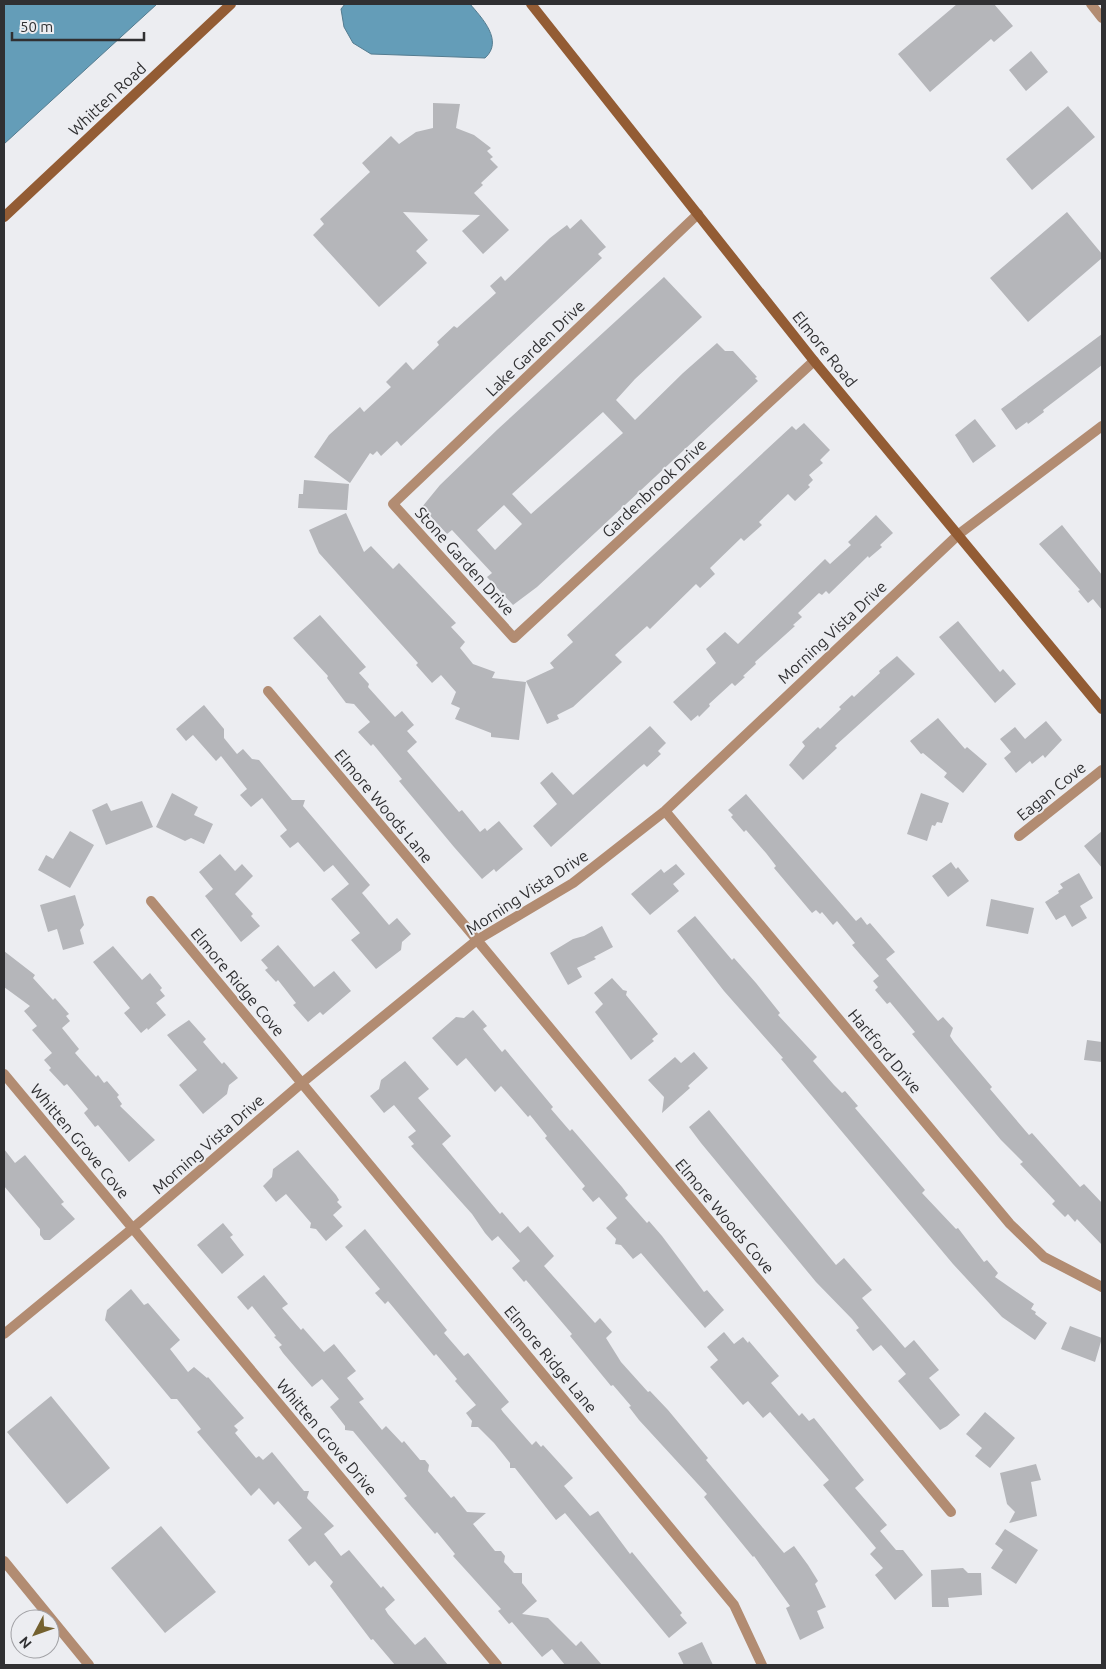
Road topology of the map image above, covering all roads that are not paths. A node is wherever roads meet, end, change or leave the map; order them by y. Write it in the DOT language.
graph roads {
  1 [pos="231,4"];
  2 [pos="531,4"];
  3 [pos="1090,4"];
  4 [pos="1102,18"];
  5 [pos="698,214"];
  6 [pos="4,217"];
  7 [pos="814,361"];
  8 [pos="1102,426"];
  9 [pos="393,504"];
  10 [pos="959,534"];
  11 [pos="514,638"];
  12 [pos="268,691"];
  13 [pos="1102,709"];
  14 [pos="1102,770"];
  15 [pos="665,811"];
  16 [pos="1019,836"];
  17 [pos="151,901"];
  18 [pos="477,940"];
  19 [pos="4,1074"];
  20 [pos="303,1082"];
  21 [pos="133,1228"];
  22 [pos="1102,1287"];
  23 [pos="4,1334"];
  24 [pos="951,1512"];
  25 [pos="4,1561"];
  26 [pos="89,1665"];
  27 [pos="497,1665"];
  28 [pos="762,1665"];
  1 -- 6 [label="street, Whitten Road"];
  2 -- 5 [label="street, Elmore Road"];
  3 -- 4 [label="street"];
  5 -- 7 [label="street, Elmore Road"];
  5 -- 9 [label="street, Lake Garden Drive"];
  7 -- 10 [label="street, Elmore Road"];
  7 -- 11 [label="street, Gardenbrook Drive"];
  8 -- 10 [label="street, Morning Vista Drive"];
  9 -- 11 [label="street, Stone Garden Drive"];
  10 -- 13 [label="street, Elmore Road"];
  10 -- 15 [label="street, Morning Vista Drive"];
  12 -- 18 [label="street, Elmore Woods Lane"];
  14 -- 16 [label="street, Eagan Cove"];
  15 -- 18 [label="street, Morning Vista Drive"];
  15 -- 22 [label="street, Hartford Drive"];
  17 -- 20 [label="street, Elmore Ridge Cove"];
  18 -- 20 [label="street, Morning Vista Drive"];
  18 -- 24 [label="street, Elmore Woods Cove"];
  19 -- 21 [label="street, Whitten Grove Cove"];
  20 -- 21 [label="street, Morning Vista Drive"];
  20 -- 28 [label="street, Elmore Ridge Lane"];
  21 -- 23 [label="street, Morning Vista Drive"];
  21 -- 27 [label="street, Whitten Grove Drive"];
  25 -- 26 [label="street"];
}
